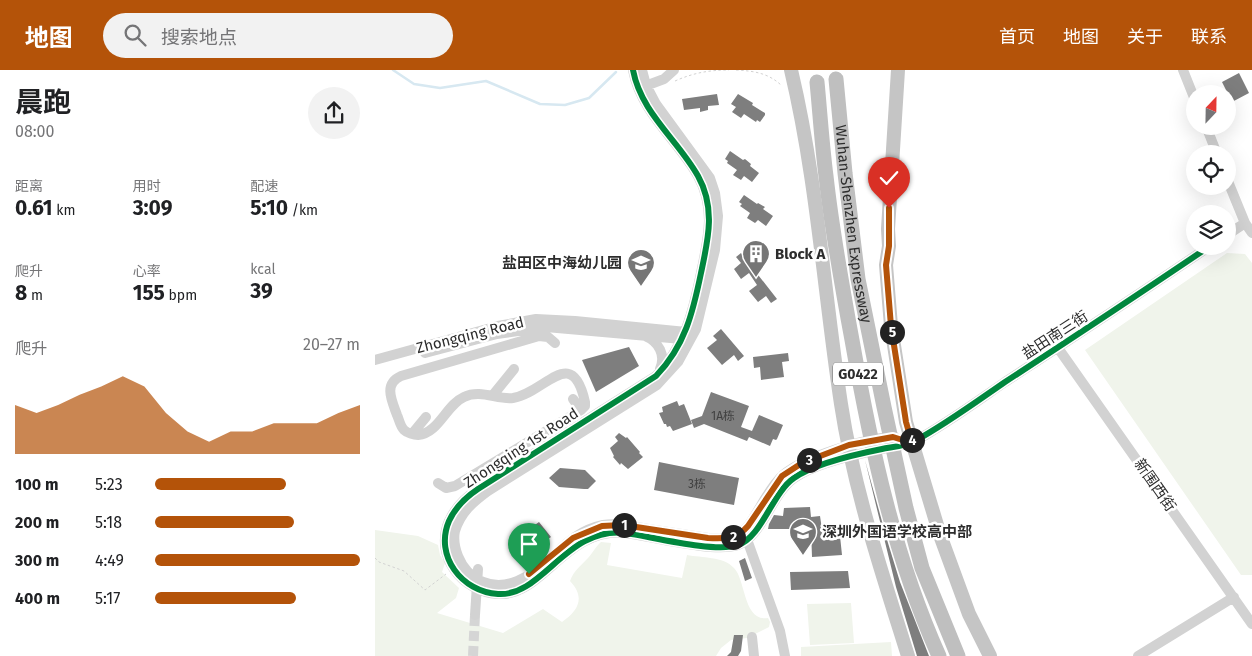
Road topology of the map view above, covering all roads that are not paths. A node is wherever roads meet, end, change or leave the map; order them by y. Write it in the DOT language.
graph roads {
  1 [pos="633,70"];
  2 [pos="642,70"];
  3 [pos="673,70"];
  4 [pos="791,70"];
  5 [pos="1183,70"];
  6 [pos="899,74"];
  7 [pos="836,79"];
  8 [pos="817,82"];
  9 [pos="1189,85"];
  10 [pos="642,87"];
  11 [pos="1234,195"];
  12 [pos="1245,223"];
  13 [pos="1236,229"];
  14 [pos="1252,232"];
  15 [pos="1197,255"];
  16 [pos="641,335"];
  17 [pos="687,336"];
  18 [pos="555,343"];
  19 [pos="440,345"];
  20 [pos="1058,348"];
  21 [pos="375,360"];
  22 [pos="446,363"];
  23 [pos="375,366"];
  24 [pos="514,369"];
  25 [pos="655,376"];
  26 [pos="493,395"];
  27 [pos="573,399"];
  28 [pos="581,410"];
  29 [pos="426,417"];
  30 [pos="412,434"];
  31 [pos="912,443"];
  32 [pos="526,444"];
  33 [pos="850,450"];
  34 [pos="536,457"];
  35 [pos="438,483"];
  36 [pos="745,536"];
  37 [pos="478,580"];
  38 [pos="1234,597"];
  39 [pos="475,615"];
  40 [pos="1252,624"];
  41 [pos="752,637"];
  42 [pos="754,656"];
  43 [pos="785,656"];
  44 [pos="909,656"];
  45 [pos="939,656"];
  46 [pos="958,656"];
  47 [pos="990,656"];
  48 [pos="1138,656"];
  1 -- 10 [label="street"];
  2 -- 10 [label="street"];
  3 -- 10 [label="street"];
  4 -- 33 [label="main road"];
  5 -- 9 [label="street"];
  6 -- 31 [label="main road"];
  7 -- 46 [label="highway, Wuhan-Shenzhen Expressway / G0422, bridge"];
  8 -- 45 [label="highway, Wuhan-Shenzhen Expressway / G0422, bridge"];
  10 -- 17 [label="street"];
  11 -- 12 [label="street"];
  12 -- 13 [label="street"];
  12 -- 14 [label="street"];
  15 -- 20 [label="street, 盐田南三街"];
  16 -- 17 [label="street, Zhongqing Road"];
  16 -- 19 [label="street, Zhongqing Road"];
  16 -- 25 [label="street"];
  17 -- 19 [label="street, Zhongqing Road"];
  17 -- 25 [label="street, Zhongqing 1st Road"];
  17 -- 34 [label="street, Zhongqing 1st Road"];
  18 -- 22 [label="street"];
  19 -- 21 [label="street, Zhongqing Road"];
  19 -- 22 [label="street"];
  19 -- 23 [label="street, Zhongqing Road"];
  20 -- 31 [label="street, 盐田南三街"];
  20 -- 38 [label="street, 新围西街"];
  22 -- 30 [label="street"];
  24 -- 26 [label="street"];
  25 -- 34 [label="street, Zhongqing 1st Road"];
  26 -- 28 [label="street"];
  26 -- 30 [label="street"];
  27 -- 28 [label="street"];
  28 -- 32 [label="street"];
  29 -- 30 [label="street"];
  31 -- 33 [label="street"];
  31 -- 47 [label="main road"];
  32 -- 34 [label="street"];
  32 -- 35 [label="street"];
  33 -- 36 [label="street"];
  33 -- 44 [label="main road"];
  34 -- 37 [label="street, Zhongqing 1st Road"];
  36 -- 37 [label="street"];
  36 -- 43 [label="street"];
  37 -- 39 [label="street"];
  38 -- 40 [label="street, 新围西街"];
  38 -- 48 [label="street"];
  41 -- 42 [label="street"];
}
